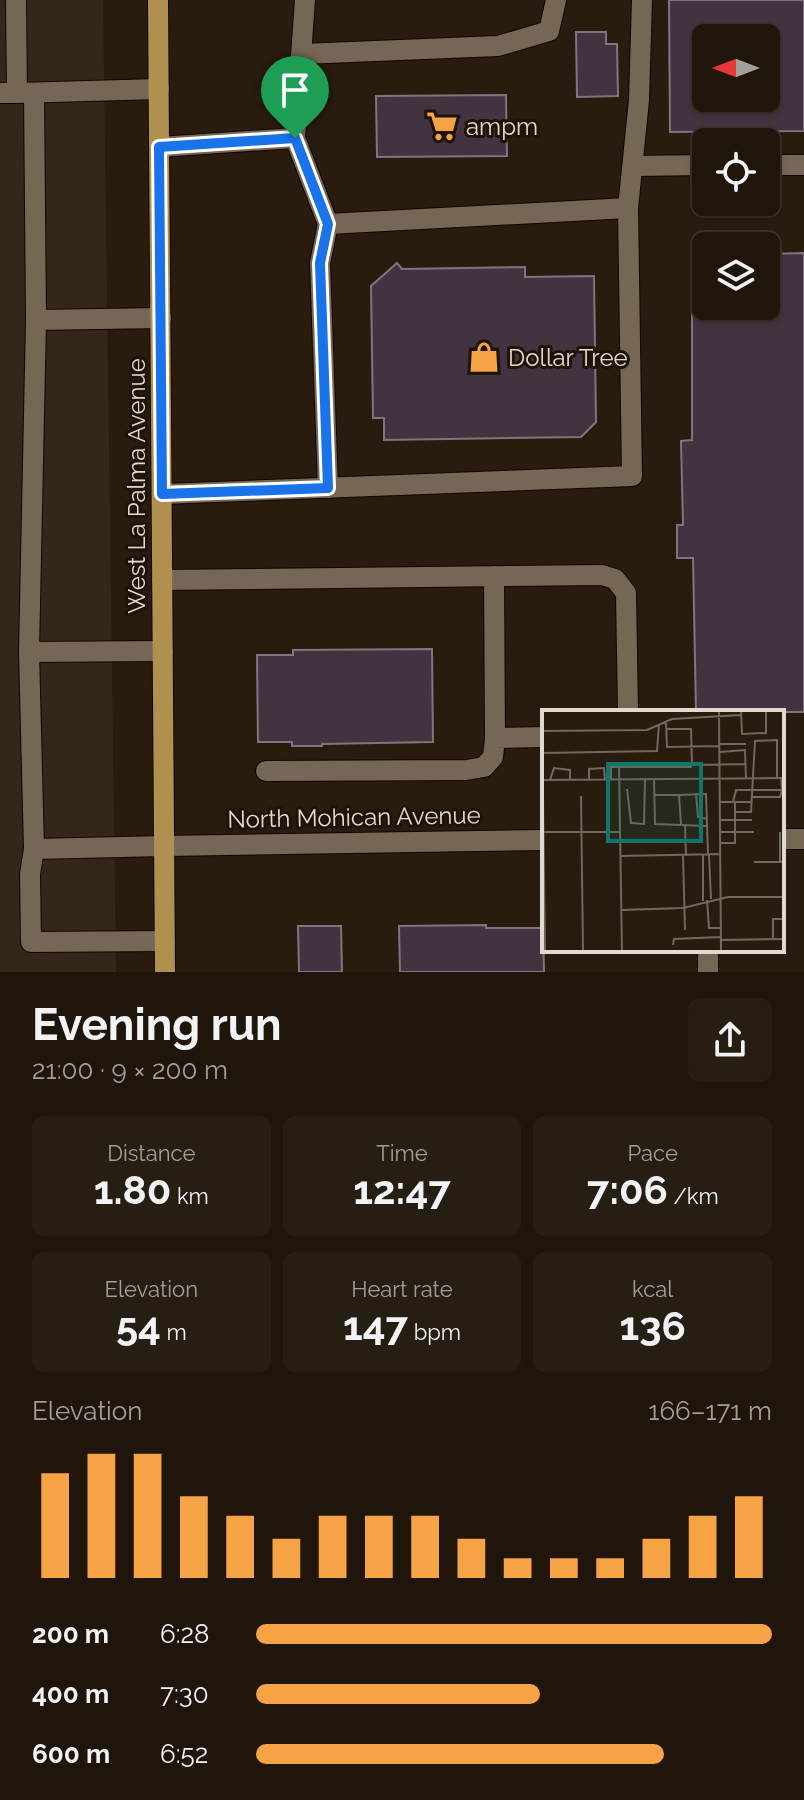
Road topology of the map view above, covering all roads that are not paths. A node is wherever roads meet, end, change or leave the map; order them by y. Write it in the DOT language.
graph roads {
  1 [pos="16,0"];
  2 [pos="158,0"];
  3 [pos="305,0"];
  4 [pos="556,0"];
  5 [pos="642,0"];
  6 [pos="302,54"];
  7 [pos="159,89"];
  8 [pos="17,93"];
  9 [pos="295,138"];
  10 [pos="159,147"];
  11 [pos="692,165"];
  12 [pos="780,165"];
  13 [pos="804,165"];
  14 [pos="633,166"];
  15 [pos="628,208"];
  16 [pos="328,224"];
  17 [pos="161,318"];
  18 [pos="36,320"];
  19 [pos="328,488"];
  20 [pos="162,494"];
  21 [pos="494,576"];
  22 [pos="162,580"];
  23 [pos="163,651"];
  24 [pos="29,652"];
  25 [pos="628,710"];
  26 [pos="542,737"];
  27 [pos="495,738"];
  28 [pos="266,771"];
  29 [pos="542,840"];
  30 [pos="165,846"];
  31 [pos="34,849"];
  32 [pos="165,941"];
  33 [pos="165,972"];
  1 -- 8 [label="street"];
  2 -- 7 [label="main road, West La Palma Avenue"];
  3 -- 6 [label="street"];
  4 -- 6 [label="street"];
  5 -- 14 [label="street"];
  6 -- 9 [label="street"];
  7 -- 8 [label="street"];
  7 -- 10 [label="main road, West La Palma Avenue"];
  8 -- 18 [label="street"];
  9 -- 10 [label="street"];
  9 -- 16 [label="street"];
  10 -- 17 [label="main road, West La Palma Avenue"];
  11 -- 14 [label="street"];
  12 -- 13 [label="street"];
  14 -- 15 [label="street"];
  15 -- 16 [label="street"];
  15 -- 19 [label="street"];
  16 -- 19 [label="street"];
  17 -- 18 [label="street"];
  17 -- 20 [label="main road, West La Palma Avenue"];
  18 -- 24 [label="street"];
  19 -- 20 [label="street"];
  20 -- 22 [label="main road, West La Palma Avenue"];
  21 -- 22 [label="street"];
  21 -- 25 [label="street"];
  21 -- 27 [label="street"];
  22 -- 23 [label="main road, West La Palma Avenue"];
  23 -- 24 [label="street"];
  23 -- 30 [label="main road, West La Palma Avenue"];
  24 -- 31 [label="street"];
  26 -- 27 [label="street"];
  27 -- 28 [label="street"];
  29 -- 30 [label="street, North Mohican Avenue"];
  30 -- 31 [label="street, North Mohican Avenue"];
  30 -- 32 [label="main road, West La Palma Avenue"];
  31 -- 32 [label="street"];
  32 -- 33 [label="main road, West La Palma Avenue"];
}
